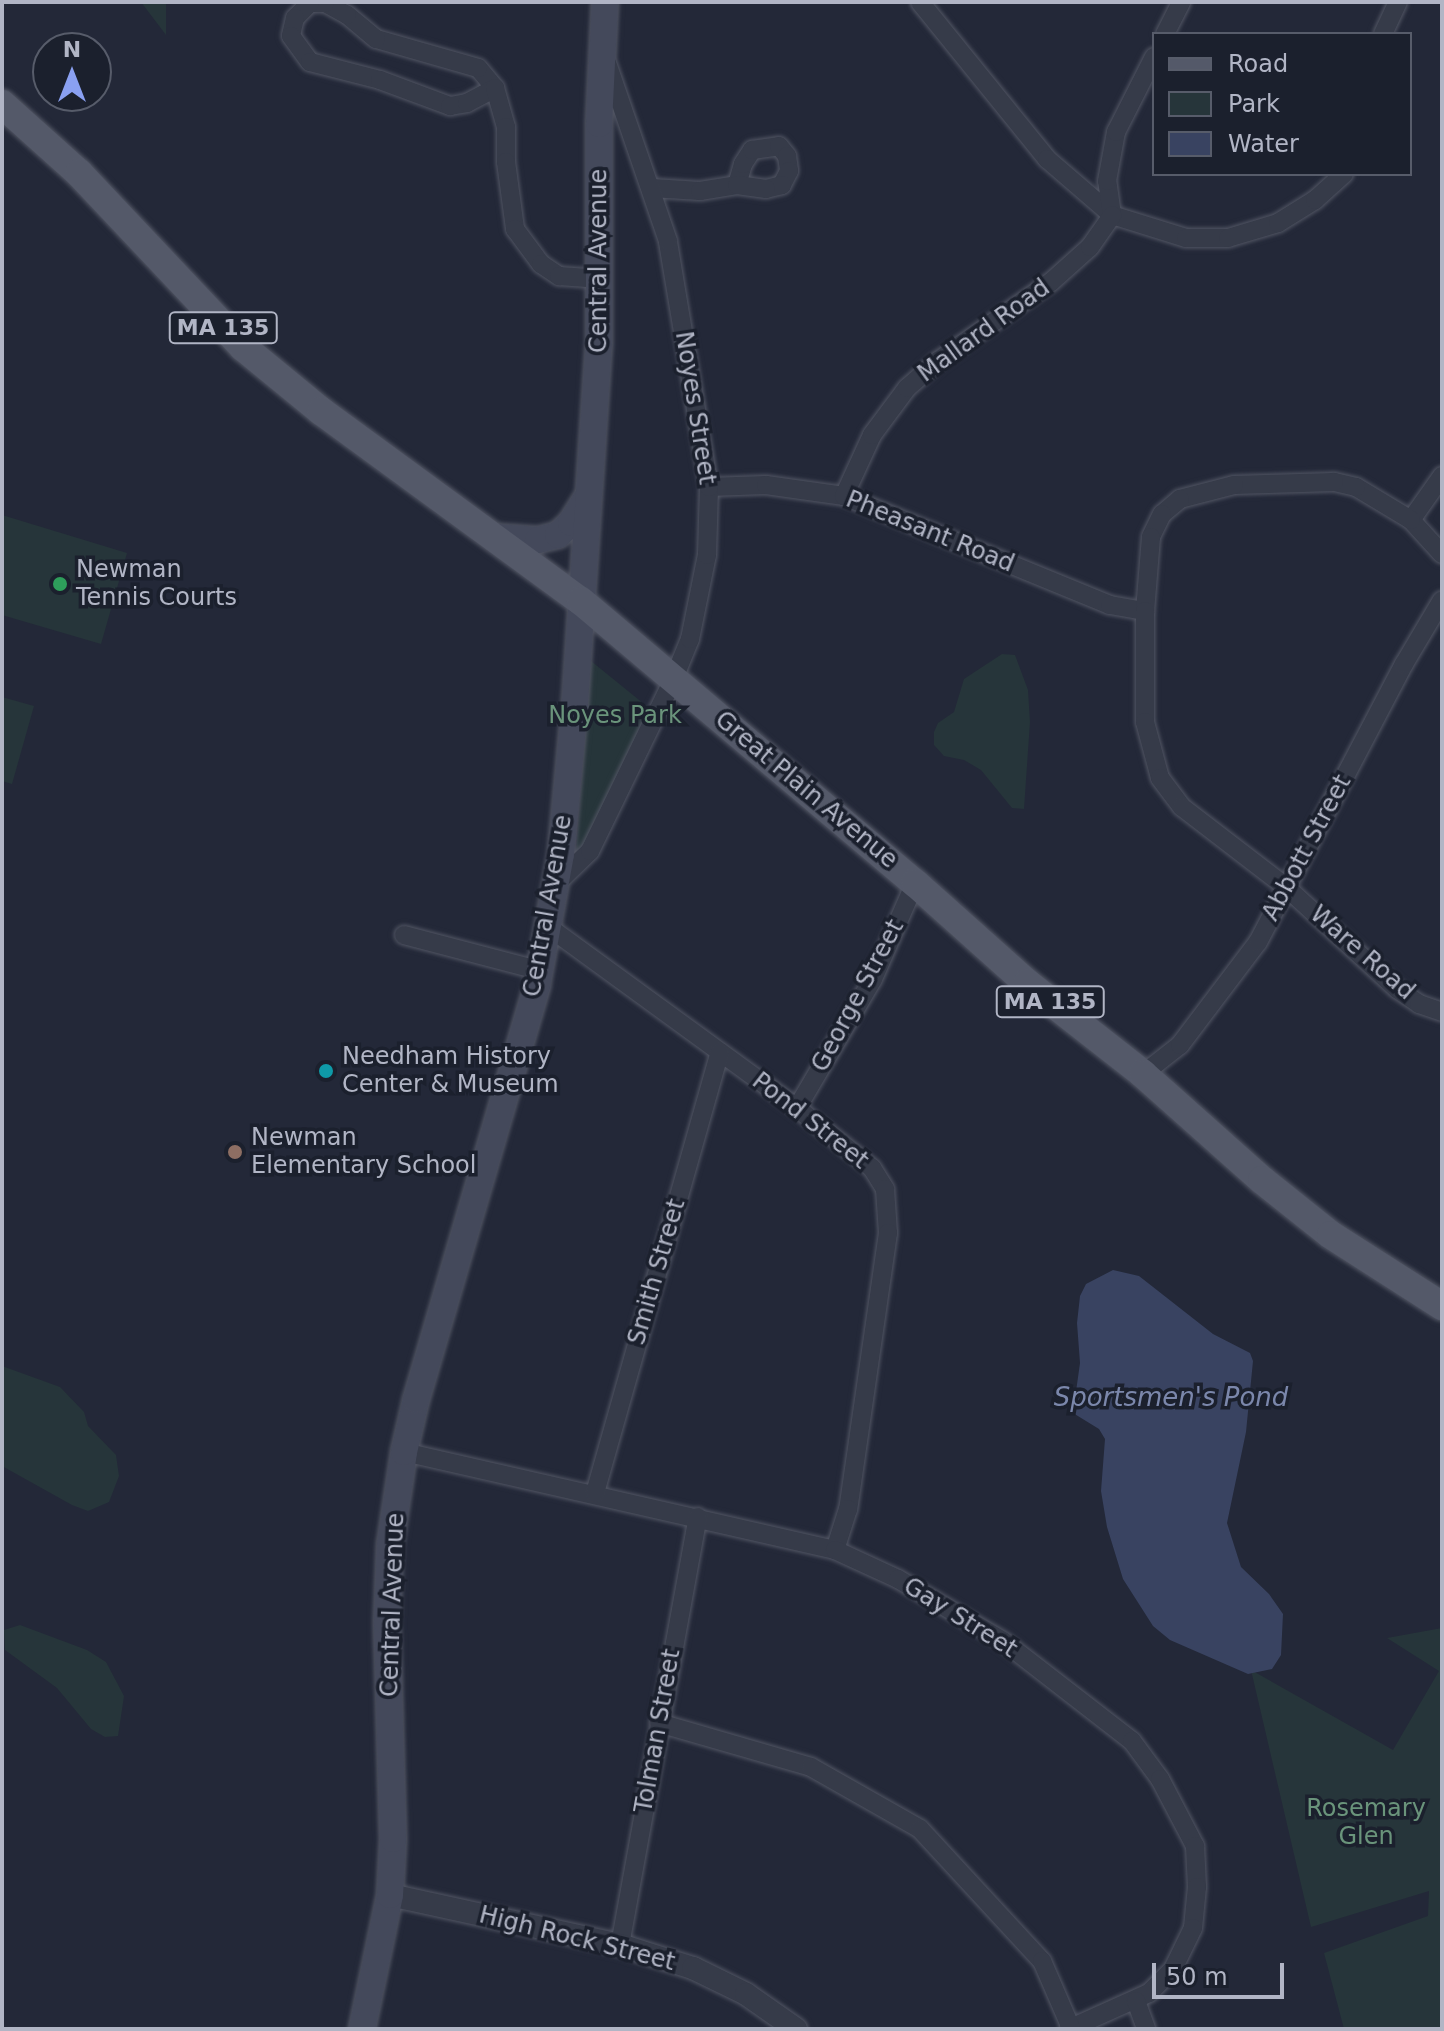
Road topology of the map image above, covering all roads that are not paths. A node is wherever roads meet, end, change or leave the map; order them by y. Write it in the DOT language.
graph roads {
  1 [pos="605,2"];
  2 [pos="920,2"];
  3 [pos="1181,2"];
  4 [pos="1398,2"];
  5 [pos="1166,32"];
  6 [pos="1384,32"];
  7 [pos="602,50"];
  8 [pos="1152,61"];
  9 [pos="495,88"];
  10 [pos="2,104"];
  11 [pos="1342,176"];
  12 [pos="737,185"];
  13 [pos="652,188"];
  14 [pos="1112,215"];
  15 [pos="602,279"];
  16 [pos="1442,476"];
  17 [pos="709,487"];
  18 [pos="590,493"];
  19 [pos="844,496"];
  20 [pos="1411,520"];
  21 [pos="495,537"];
  22 [pos="1442,554"];
  23 [pos="1442,600"];
  24 [pos="581,601"];
  25 [pos="1145,611"];
  26 [pos="674,678"];
  27 [pos="915,883"];
  28 [pos="556,884"];
  29 [pos="1286,887"];
  30 [pos="550,928"];
  31 [pos="404,935"];
  32 [pos="541,971"];
  33 [pos="1442,1012"];
  34 [pos="720,1052"];
  35 [pos="1143,1074"];
  36 [pos="797,1108"];
  37 [pos="1442,1306"];
  38 [pos="404,1452"];
  39 [pos="595,1493"];
  40 [pos="698,1517"];
  41 [pos="835,1550"];
  42 [pos="659,1723"];
  43 [pos="390,1895"];
  44 [pos="620,1945"];
  45 [pos="1136,2001"];
  46 [pos="1070,2028"];
  47 [pos="362,2029"];
  48 [pos="796,2029"];
  49 [pos="1146,2029"];
  1 -- 7 [label="main road, Central Avenue"];
  2 -- 14 [label="street"];
  3 -- 5 [label="street"];
  4 -- 6 [label="street"];
  7 -- 13 [label="street, Noyes Street"];
  7 -- 15 [label="main road, Central Avenue"];
  8 -- 14 [label="street"];
  9 -- 9 [label="street"];
  9 -- 15 [label="street"];
  10 -- 21 [label="main road, Great Plain Avenue / MA 135"];
  11 -- 14 [label="street"];
  12 -- 13 [label="street"];
  13 -- 17 [label="street, Noyes Street"];
  14 -- 19 [label="street, Mallard Road"];
  15 -- 18 [label="main road, Central Avenue"];
  16 -- 20 [label="street"];
  17 -- 19 [label="street, Pheasant Road"];
  17 -- 26 [label="street, Noyes Street"];
  18 -- 21 [label="main road"];
  18 -- 24 [label="main road, Central Avenue"];
  19 -- 25 [label="street, Pheasant Road"];
  20 -- 22 [label="street, Ware Road"];
  20 -- 25 [label="street, Ware Road"];
  21 -- 24 [label="main road, Great Plain Avenue / MA 135"];
  23 -- 29 [label="street, Abbott Street"];
  24 -- 26 [label="main road, Great Plain Avenue / MA 135"];
  24 -- 28 [label="main road, Central Avenue"];
  25 -- 29 [label="street, Ware Road"];
  26 -- 27 [label="main road, Great Plain Avenue / MA 135"];
  26 -- 28 [label="street, Noyes Street"];
  27 -- 35 [label="main road, Great Plain Avenue / MA 135"];
  27 -- 36 [label="street, George Street"];
  28 -- 30 [label="main road, Central Avenue"];
  29 -- 33 [label="street, Ware Road"];
  29 -- 35 [label="street, Abbott Street"];
  30 -- 32 [label="main road, Central Avenue"];
  30 -- 34 [label="street, Pond Street"];
  31 -- 32 [label="street"];
  32 -- 38 [label="main road, Central Avenue"];
  34 -- 36 [label="street, Pond Street"];
  34 -- 39 [label="street, Smith Street"];
  35 -- 37 [label="main road, Great Plain Avenue / MA 135"];
  36 -- 41 [label="street, Pond Street"];
  38 -- 39 [label="street, Gay Street"];
  38 -- 43 [label="main road, Central Avenue"];
  39 -- 40 [label="street, Gay Street"];
  40 -- 41 [label="street, Gay Street"];
  40 -- 42 [label="street, Tolman Street"];
  41 -- 45 [label="street, Gay Street"];
  42 -- 44 [label="street, Tolman Street"];
  42 -- 46 [label="street"];
  43 -- 44 [label="street, High Rock Street"];
  43 -- 47 [label="main road, Central Avenue"];
  44 -- 48 [label="street, High Rock Street"];
  45 -- 46 [label="street, Gay Street"];
  45 -- 49 [label="street"];
}
